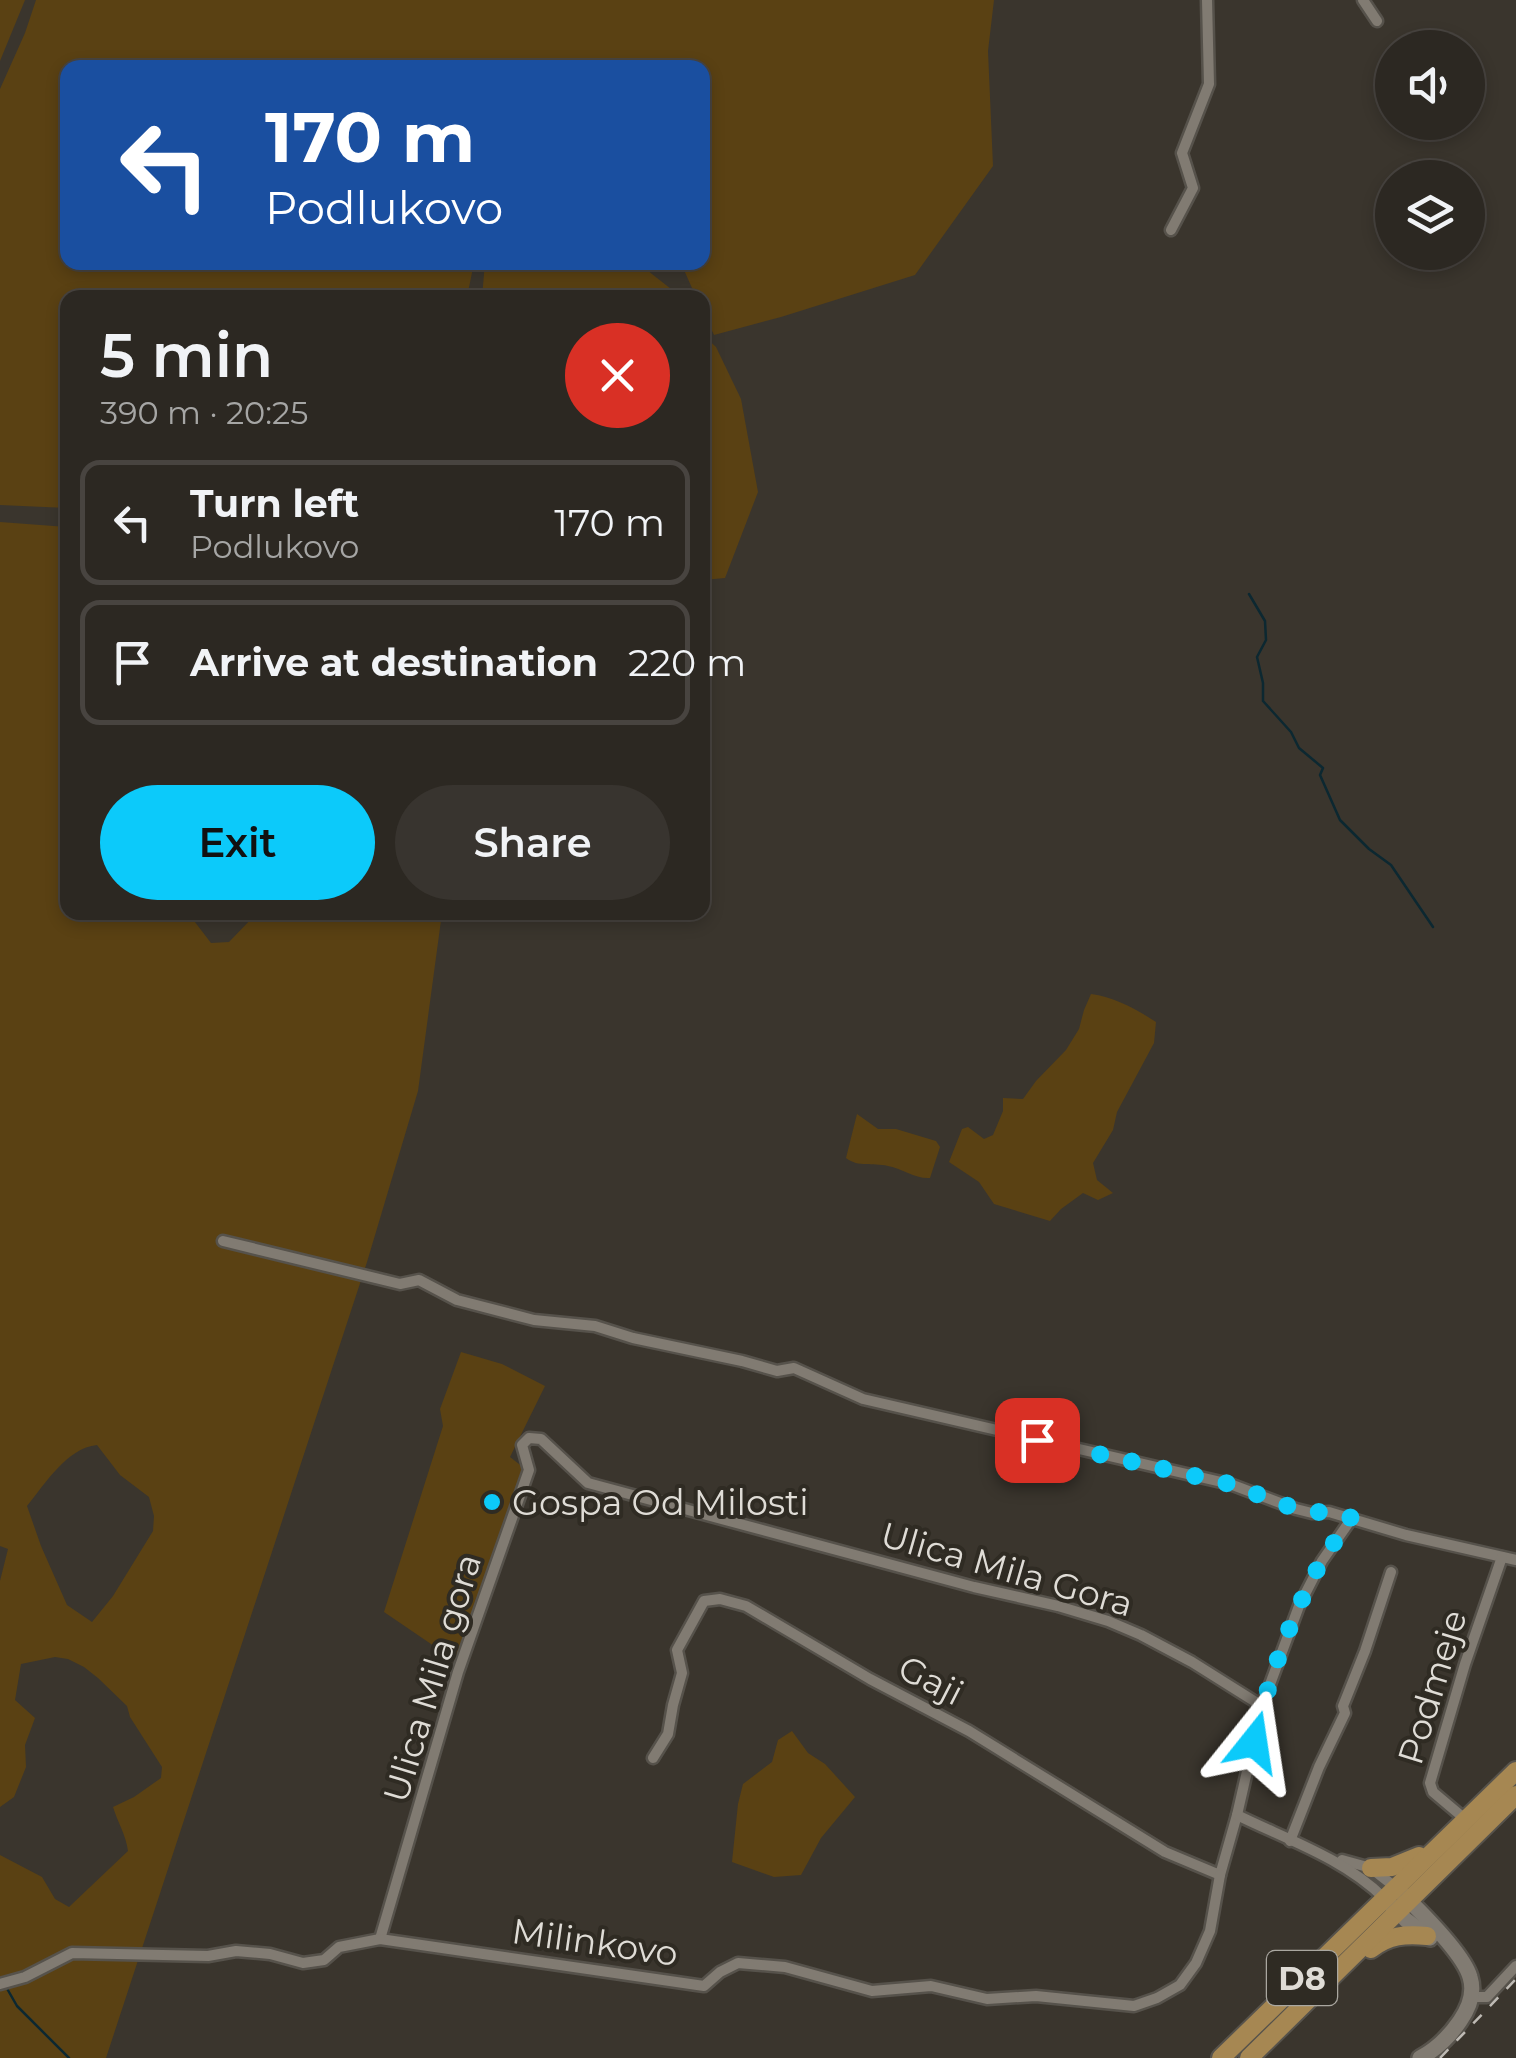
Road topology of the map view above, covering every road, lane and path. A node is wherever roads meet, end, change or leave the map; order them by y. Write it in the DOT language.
graph roads {
  1 [pos="1207,0"];
  2 [pos="1362,0"];
  3 [pos="1377,21"];
  4 [pos="1171,230"];
  5 [pos="223,1241"];
  6 [pos="528,1438"];
  7 [pos="1352,1518"];
  8 [pos="1502,1557"];
  9 [pos="1516,1560"];
  10 [pos="1391,1572"];
  11 [pos="1262,1706"];
  12 [pos="652,1758"];
  13 [pos="1516,1771"];
  14 [pos="1516,1796"];
  15 [pos="1237,1815"];
  16 [pos="1465,1819"];
  17 [pos="1290,1841"];
  18 [pos="1434,1850"];
  19 [pos="1331,1858"];
  20 [pos="1371,1868"];
  21 [pos="1220,1876"];
  22 [pos="1390,1892"];
  23 [pos="1404,1906"];
  24 [pos="1426,1936"];
  25 [pos="380,1939"];
  26 [pos="1352,1957"];
  27 [pos="1458,1957"];
  28 [pos="1516,1966"];
  29 [pos="0,1984"];
  30 [pos="1472,1997"];
  31 [pos="1221,2058"];
  32 [pos="1249,2058"];
  33 [pos="1420,2058"];
  1 -- 4 [label="street"];
  2 -- 3 [label="street"];
  5 -- 7 [label="street"];
  6 -- 11 [label="street, Ulica Mila Gora"];
  6 -- 25 [label="street, Ulica Mila gora"];
  7 -- 8 [label="street"];
  7 -- 11 [label="street"];
  8 -- 9 [label="street"];
  8 -- 16 [label="street, Podmeje"];
  10 -- 17 [label="street"];
  11 -- 15 [label="street"];
  12 -- 21 [label="street, Gaji"];
  13 -- 16 [label="main road, D8"];
  14 -- 23 [label="main road, D8"];
  15 -- 17 [label="street"];
  15 -- 21 [label="street"];
  16 -- 18 [label="main road, D8"];
  17 -- 19 [label="street"];
  18 -- 20 [label="main road"];
  18 -- 22 [label="main road, D8"];
  19 -- 20 [label="street"];
  19 -- 22 [label="street"];
  20 -- 22 [label="street"];
  21 -- 25 [label="street, Milinkovo"];
  22 -- 23 [label="street"];
  22 -- 31 [label="main road, D8"];
  23 -- 24 [label="street"];
  23 -- 26 [label="main road, D8"];
  23 -- 27 [label="street"];
  24 -- 26 [label="main road"];
  24 -- 27 [label="street"];
  25 -- 29 [label="street, Milinkovo"];
  26 -- 32 [label="main road, D8"];
  27 -- 30 [label="street"];
  28 -- 30 [label="street"];
  30 -- 33 [label="street"];
}
